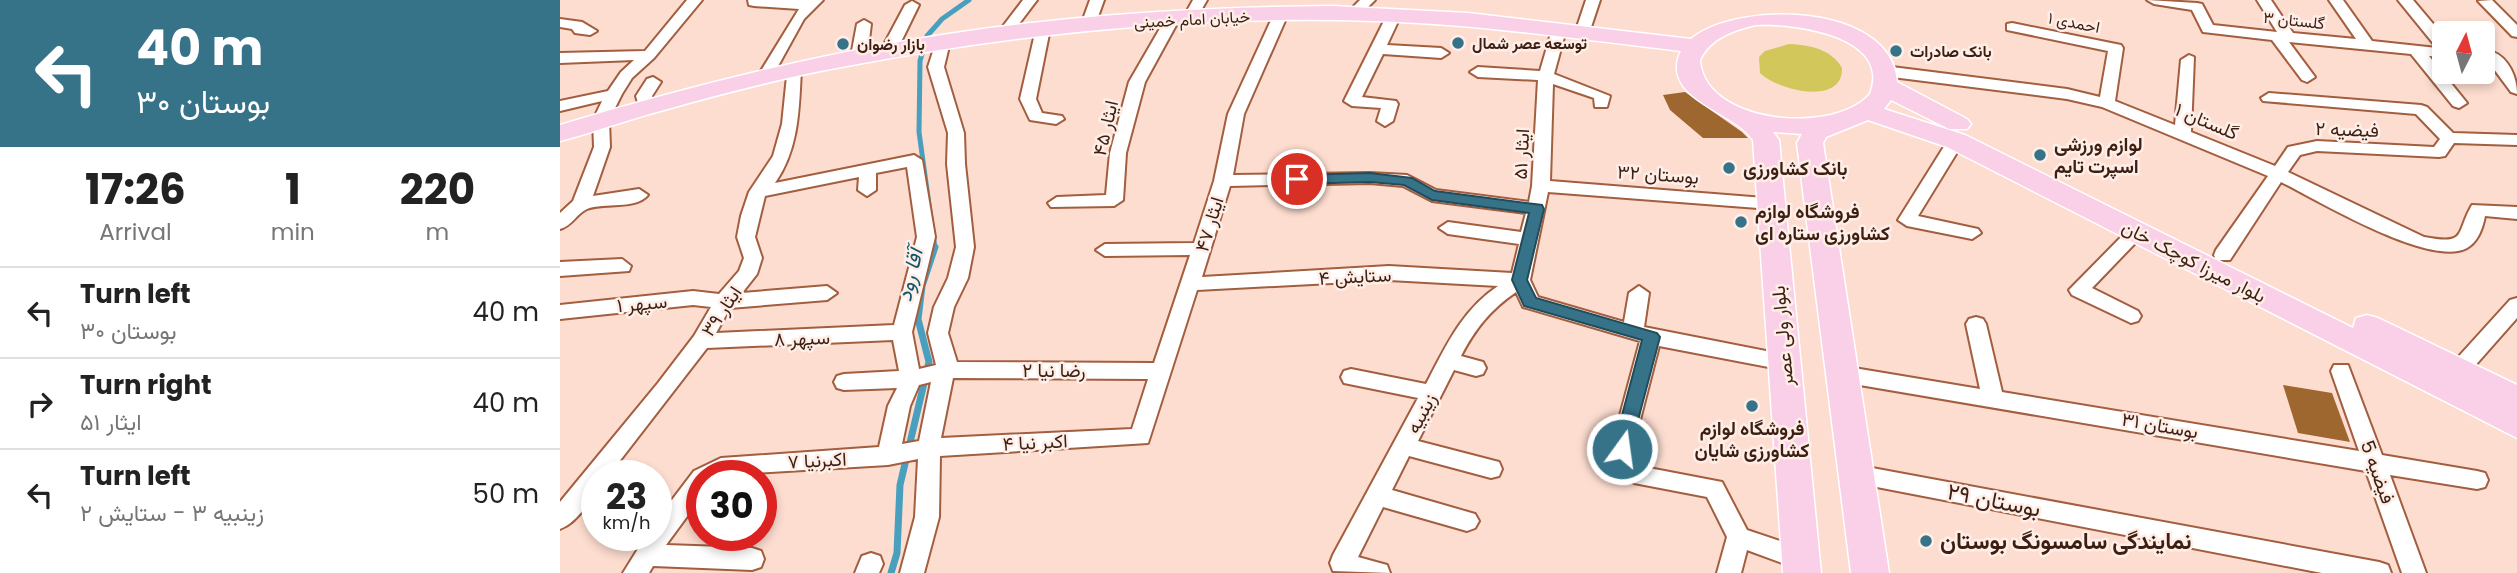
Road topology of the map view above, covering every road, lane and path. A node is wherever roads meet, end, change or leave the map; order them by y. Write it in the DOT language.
graph roads {
  1 [pos="695,0"];
  2 [pos="1031,0"];
  3 [pos="1097,0"];
  4 [pos="1593,0"];
  5 [pos="1773,0"];
  6 [pos="2154,0"];
  7 [pos="2264,0"];
  8 [pos="2336,0"];
  9 [pos="2404,0"];
  10 [pos="1815,1"];
  11 [pos="2485,1"];
  12 [pos="754,2"];
  13 [pos="813,3"];
  14 [pos="912,5"];
  15 [pos="1361,7"];
  16 [pos="1758,9"];
  17 [pos="1187,12"];
  18 [pos="1281,14"];
  19 [pos="1394,15"];
  20 [pos="560,23"];
  21 [pos="864,24"];
  22 [pos="1088,25"];
  23 [pos="1830,27"];
  24 [pos="2012,27"];
  25 [pos="1043,29"];
  26 [pos="1559,30"];
  27 [pos="590,31"];
  28 [pos="1582,33"];
  29 [pos="2432,33"];
  30 [pos="2517,33"];
  31 [pos="1004,34"];
  32 [pos="2283,36"];
  33 [pos="943,42"];
  34 [pos="2367,45"];
  35 [pos="1693,47"];
  36 [pos="894,49"];
  37 [pos="1377,49"];
  38 [pos="2416,50"];
  39 [pos="2432,52"];
  40 [pos="1441,53"];
  41 [pos="649,55"];
  42 [pos="859,56"];
  43 [pos="560,58"];
  44 [pos="2496,58"];
  45 [pos="2189,60"];
  46 [pos="2517,60"];
  47 [pos="2496,66"];
  48 [pos="793,69"];
  49 [pos="1478,72"];
  50 [pos="766,74"];
  51 [pos="1546,76"];
  52 [pos="2307,77"];
  53 [pos="1884,78"];
  54 [pos="653,82"];
  55 [pos="2517,89"];
  56 [pos="614,94"];
  57 [pos="2269,98"];
  58 [pos="2107,103"];
  59 [pos="2459,103"];
  60 [pos="1601,104"];
  61 [pos="560,106"];
  62 [pos="646,107"];
  63 [pos="1866,111"];
  64 [pos="1736,113"];
  65 [pos="1056,119"];
  66 [pos="601,120"];
  67 [pos="1384,121"];
  68 [pos="1836,123"];
  69 [pos="2183,132"];
  70 [pos="560,133"];
  71 [pos="2449,138"];
  72 [pos="2517,140"];
  73 [pos="1956,141"];
  74 [pos="868,170"];
  75 [pos="2276,173"];
  76 [pos="1223,181"];
  77 [pos="1541,186"];
  78 [pos="867,190"];
  79 [pos="758,192"];
  80 [pos="639,195"];
  81 [pos="1057,203"];
  82 [pos="1771,203"];
  83 [pos="581,204"];
  84 [pos="1537,209"];
  85 [pos="2517,213"];
  86 [pos="560,223"];
  87 [pos="1448,228"];
  88 [pos="2136,232"];
  89 [pos="1972,233"];
  90 [pos="1531,240"];
  91 [pos="1201,249"];
  92 [pos="1105,250"];
  93 [pos="2223,255"];
  94 [pos="622,266"];
  95 [pos="560,269"];
  96 [pos="1520,280"];
  97 [pos="1190,285"];
  98 [pos="827,293"];
  99 [pos="1639,293"];
  100 [pos="724,301"];
  101 [pos="2517,304"];
  102 [pos="560,312"];
  103 [pos="2130,316"];
  104 [pos="1976,324"];
  105 [pos="902,332"];
  106 [pos="1642,334"];
  107 [pos="701,341"];
  108 [pos="1449,361"];
  109 [pos="1784,362"];
  110 [pos="1476,368"];
  111 [pos="946,370"];
  112 [pos="1162,371"];
  113 [pos="2458,371"];
  114 [pos="2342,372"];
  115 [pos="1842,373"];
  116 [pos="1351,377"];
  117 [pos="911,379"];
  118 [pos="844,382"];
  119 [pos="1432,393"];
  120 [pos="1992,397"];
  121 [pos="2517,400"];
  122 [pos="2517,425"];
  123 [pos="1140,437"];
  124 [pos="1404,446"];
  125 [pos="929,448"];
  126 [pos="888,456"];
  127 [pos="777,462"];
  128 [pos="2374,462"];
  129 [pos="1491,469"];
  130 [pos="1856,474"];
  131 [pos="2477,480"];
  132 [pos="1378,496"];
  133 [pos="686,502"];
  134 [pos="560,519"];
  135 [pos="1467,521"];
  136 [pos="1739,537"];
  137 [pos="752,559"];
  138 [pos="641,564"];
  139 [pos="1801,566"];
  140 [pos="912,573"];
  141 [pos="1378,573"];
  142 [pos="1729,573"];
  143 [pos="1870,573"];
  144 [pos="2379,573"];
  145 [pos="2414,573"];
  1 -- 41 [label="street"];
  2 -- 31 [label="street"];
  3 -- 22 [label="street"];
  4 -- 28 [label="street"];
  5 -- 10 [label="main road"];
  6 -- 32 [label="street, گلستان ۳"];
  7 -- 32 [label="street"];
  8 -- 34 [label="street"];
  9 -- 29 [label="street"];
  10 -- 23 [label="main road"];
  11 -- 30 [label="street"];
  12 -- 13 [label="street"];
  13 -- 50 [label="street"];
  14 -- 36 [label="street"];
  15 -- 18 [label="main road, خیابان امام خمینی"];
  15 -- 19 [label="main road, خیابان امام خمینی"];
  16 -- 23 [label="main road"];
  16 -- 35 [label="main road"];
  17 -- 18 [label="main road, خیابان امام خمینی"];
  17 -- 22 [label="main road, خیابان امام خمینی"];
  17 -- 81 [label="street, ایثار ۴۵"];
  18 -- 76 [label="street, ایثار ۴۷"];
  19 -- 26 [label="main road, خیابان امام خمینی"];
  19 -- 37 [label="street"];
  20 -- 27 [label="street"];
  21 -- 42 [label="street"];
  22 -- 25 [label="main road, خیابان امام خمینی"];
  23 -- 53 [label="main road"];
  24 -- 58 [label="street, احمدی ۱"];
  25 -- 31 [label="main road, خیابان امام خمینی"];
  25 -- 65 [label="street"];
  26 -- 28 [label="main road, خیابان امام خمینی"];
  26 -- 51 [label="street, ایثار ۵۱"];
  28 -- 35 [label="main road, خیابان امام خمینی"];
  31 -- 33 [label="main road, خیابان امام خمینی"];
  32 -- 34 [label="street, گلستان ۳"];
  32 -- 52 [label="street"];
  33 -- 36 [label="main road, خیابان امام خمینی"];
  33 -- 111 [label="street"];
  34 -- 38 [label="street, گلستان ۳"];
  35 -- 64 [label="main road"];
  36 -- 42 [label="main road"];
  37 -- 40 [label="street"];
  37 -- 67 [label="street"];
  38 -- 39 [label="street, گلستان ۳"];
  38 -- 59 [label="street"];
  41 -- 43 [label="street"];
  41 -- 56 [label="street"];
  42 -- 48 [label="main road"];
  44 -- 46 [label="street"];
  45 -- 69 [label="street"];
  47 -- 55 [label="street"];
  48 -- 50 [label="main road"];
  48 -- 79 [label="street, ایثار ۳۹"];
  49 -- 51 [label="street"];
  50 -- 62 [label="main road"];
  51 -- 60 [label="street"];
  51 -- 77 [label="street, ایثار ۵۱"];
  53 -- 58 [label="street, گلستان ۱"];
  53 -- 63 [label="main road"];
  53 -- 93 [label="main road, بلوار میرزا کوچک خان"];
  54 -- 62 [label="street"];
  56 -- 61 [label="street"];
  56 -- 66 [label="street"];
  57 -- 71 [label="street"];
  58 -- 69 [label="street, گلستان ۱"];
  62 -- 66 [label="main road"];
  63 -- 68 [label="main road"];
  63 -- 73 [label="main road, بلوار میرزا کوچک خان"];
  64 -- 68 [label="main road"];
  64 -- 82 [label="main road, بلوار ولی عصر"];
  66 -- 70 [label="main road"];
  66 -- 83 [label="street"];
  68 -- 115 [label="main road"];
  69 -- 75 [label="street, گلستان ۱"];
  71 -- 72 [label="street, فیضیه ۲"];
  71 -- 75 [label="street, فیضیه ۲"];
  73 -- 88 [label="main road, بلوار میرزا کوچک خان"];
  73 -- 89 [label="street"];
  74 -- 78 [label="street"];
  74 -- 79 [label="street"];
  74 -- 105 [label="street"];
  75 -- 85 [label="street, گلستان ۱"];
  75 -- 93 [label="street, فیضیه ۲"];
  76 -- 84 [label="street"];
  76 -- 91 [label="street, ایثار ۴۷"];
  77 -- 82 [label="street, بوستان ۳۲"];
  77 -- 84 [label="street, ایثار ۵۱"];
  79 -- 100 [label="street, ایثار ۳۹"];
  80 -- 83 [label="street"];
  82 -- 109 [label="main road, بلوار ولی عصر"];
  83 -- 86 [label="street"];
  84 -- 90 [label="street, ایثار ۵۱"];
  87 -- 90 [label="street"];
  88 -- 103 [label="street"];
  88 -- 122 [label="main road, بلوار میرزا کوچک خان"];
  90 -- 96 [label="street, ایثار ۵۱"];
  91 -- 92 [label="street"];
  91 -- 97 [label="street, ایثار ۴۷"];
  93 -- 113 [label="main road, بلوار میرزا کوچک خان"];
  94 -- 95 [label="street"];
  96 -- 97 [label="street, ستایش ۴"];
  96 -- 106 [label="street"];
  96 -- 108 [label="street, زینبیه"];
  97 -- 112 [label="street, ایثار ۴۷"];
  98 -- 100 [label="street, سپهر ۱"];
  99 -- 106 [label="street"];
  100 -- 102 [label="street, سپهر ۱"];
  100 -- 107 [label="street, ایثار ۳۹"];
  101 -- 113 [label="street"];
  104 -- 120 [label="street"];
  105 -- 107 [label="street, سپهر ۸"];
  105 -- 117 [label="street"];
  106 -- 109 [label="street"];
  106 -- 136 [label="street"];
  107 -- 134 [label="street, ایثار ۳۹"];
  108 -- 110 [label="street"];
  108 -- 119 [label="street, زینبیه"];
  109 -- 139 [label="main road, بلوار ولی عصر"];
  111 -- 112 [label="street, رضا نیا ۲"];
  111 -- 117 [label="street, رضا نیا ۲"];
  111 -- 125 [label="street"];
  112 -- 123 [label="street, ایثار ۴۷"];
  113 -- 121 [label="main road, بلوار میرزا کوچک خان"];
  114 -- 128 [label="street, فیضیه 5"];
  115 -- 120 [label="street, بوستان ۳۱"];
  115 -- 130 [label="main road"];
  116 -- 119 [label="street"];
  117 -- 118 [label="street, رضا نیا ۲"];
  117 -- 126 [label="street"];
  119 -- 124 [label="street, زینبیه"];
  120 -- 128 [label="street, بوستان ۳۱"];
  123 -- 125 [label="street, اکبر نیا ۴"];
  124 -- 129 [label="street"];
  124 -- 132 [label="street, زینبیه"];
  125 -- 126 [label="street, اکبرنیا ۷"];
  125 -- 140 [label="street"];
  126 -- 127 [label="street, اکبرنیا ۷"];
  128 -- 131 [label="street, بوستان ۳۱"];
  128 -- 145 [label="street, فیضیه 5"];
  130 -- 143 [label="main road"];
  130 -- 144 [label="street, بوستان ۲۹"];
  132 -- 135 [label="street"];
  132 -- 141 [label="street, زینبیه"];
  133 -- 138 [label="street, اکبرنیا ۷"];
  136 -- 139 [label="street"];
  136 -- 142 [label="street"];
  137 -- 138 [label="street"];
}
